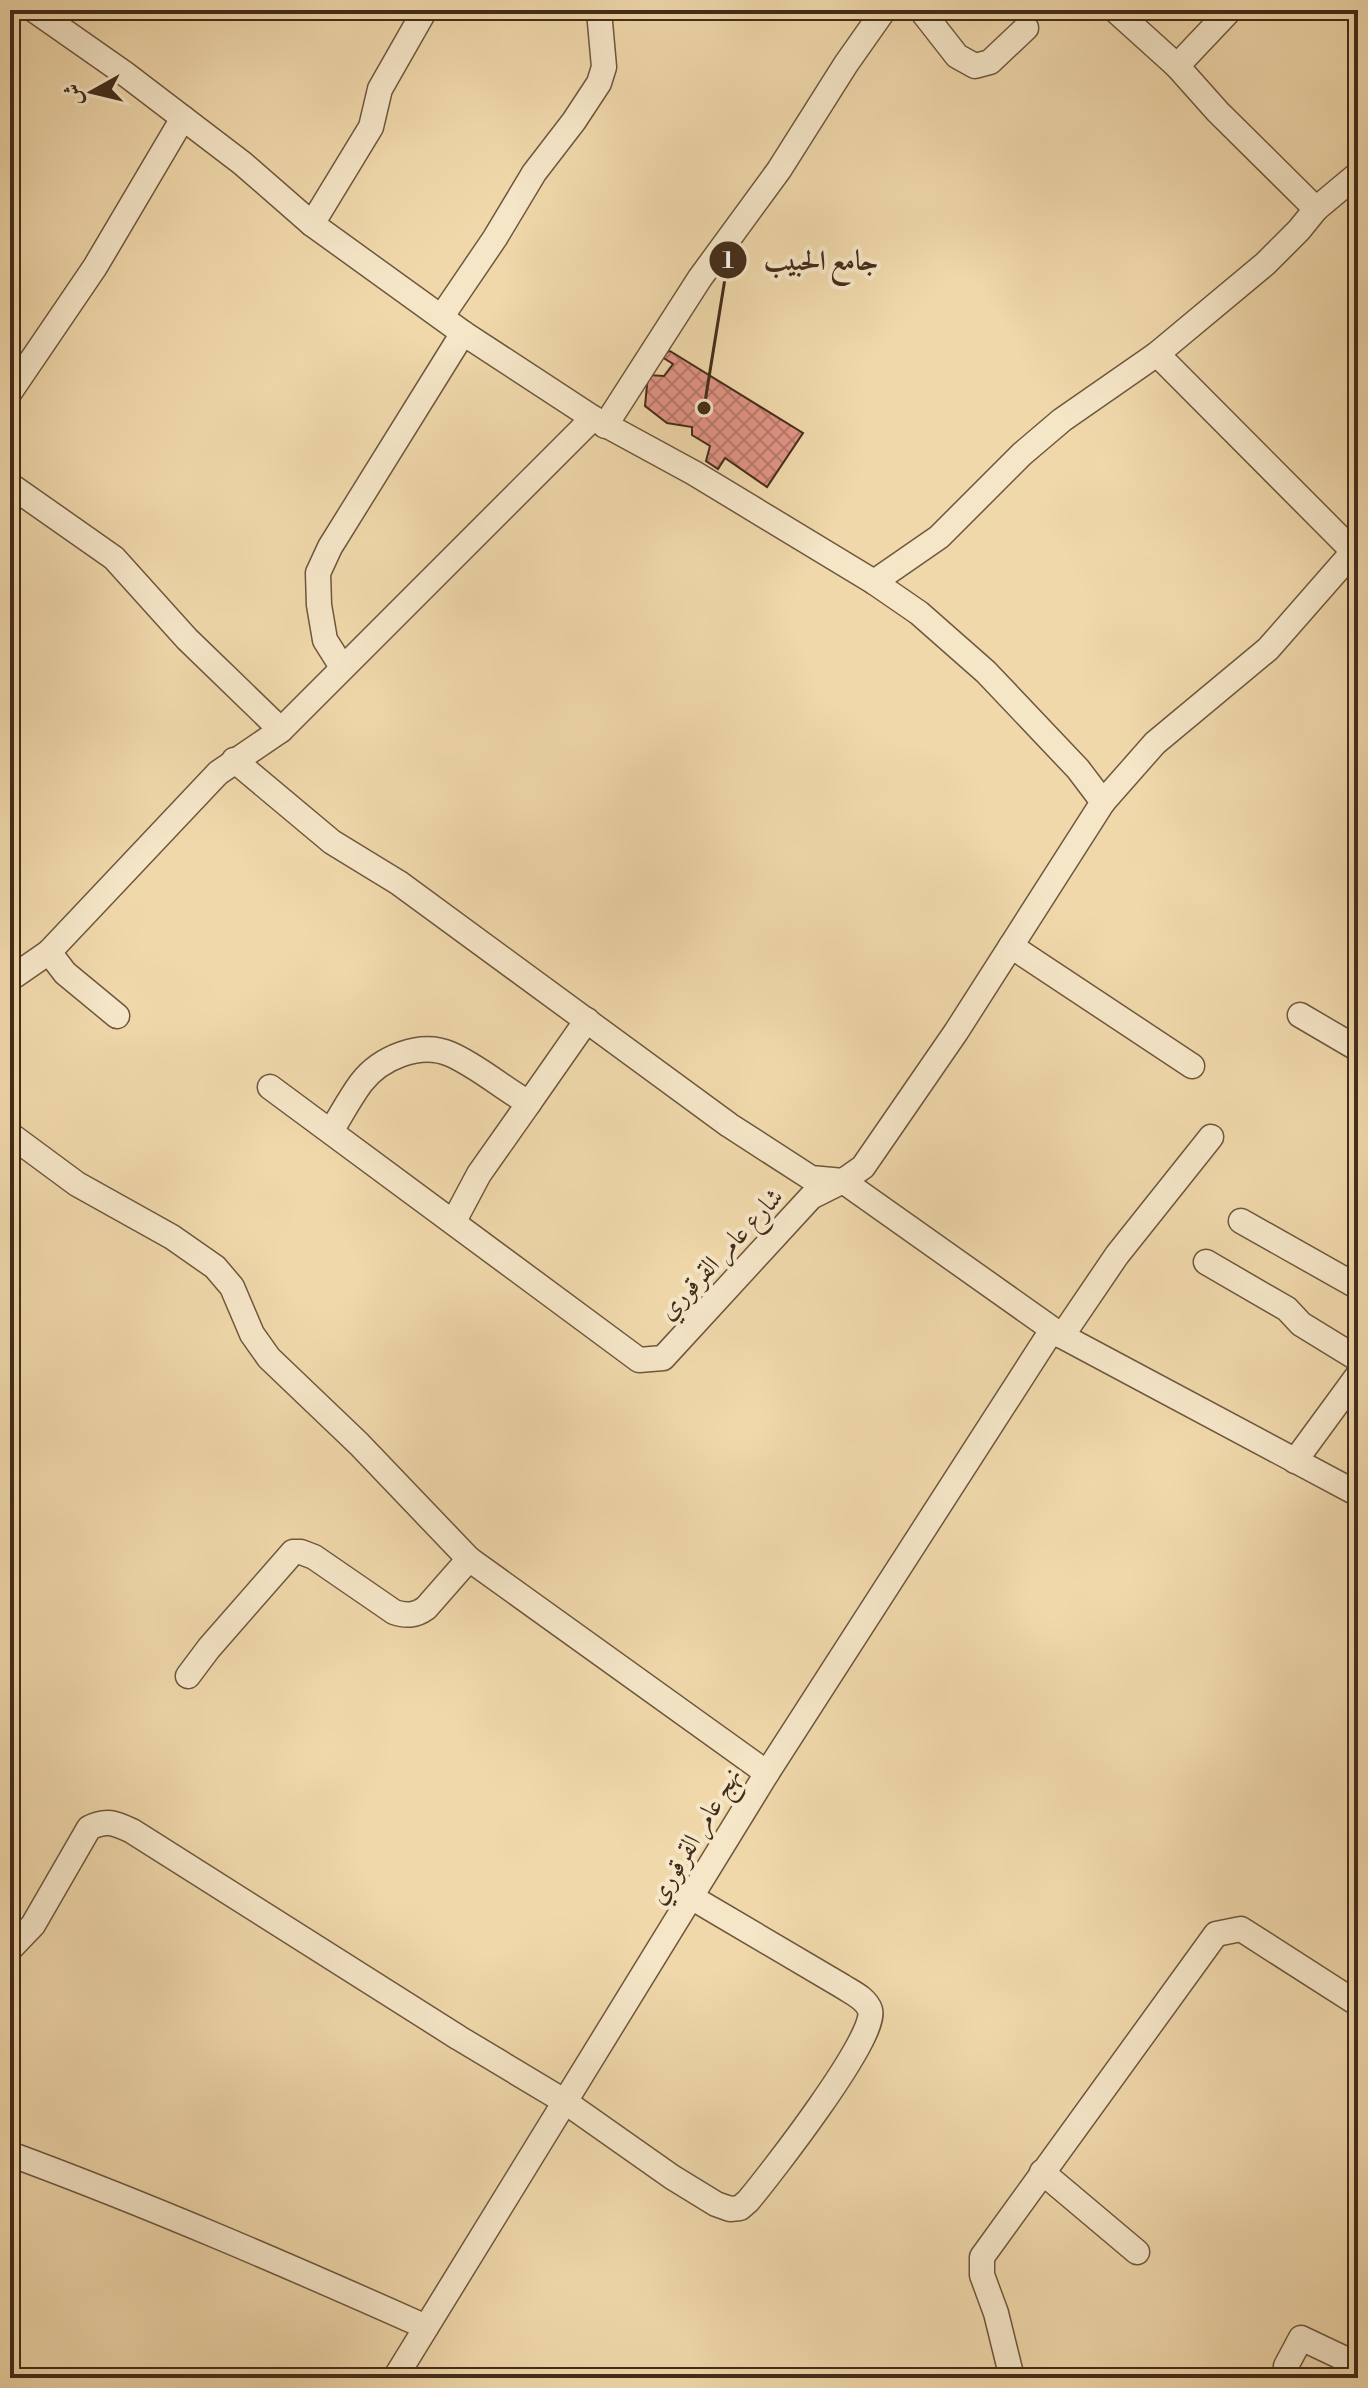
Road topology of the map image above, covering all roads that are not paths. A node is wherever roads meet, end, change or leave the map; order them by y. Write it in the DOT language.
graph roads {
  1 [pos="34,10"];
  2 [pos="425,10"];
  3 [pos="921,10"];
  4 [pos="1115,10"];
  5 [pos="1230,10"];
  6 [pos="599,11"];
  7 [pos="881,11"];
  8 [pos="1026,28"];
  9 [pos="1177,66"];
  10 [pos="183,118"];
  11 [pos="1358,174"];
  12 [pos="1316,209"];
  13 [pos="312,224"];
  14 [pos="442,316"];
  15 [pos="463,333"];
  16 [pos="1157,354"];
  17 [pos="10,392"];
  18 [pos="599,422"];
  19 [pos="10,485"];
  20 [pos="1356,554"];
  21 [pos="874,582"];
  22 [pos="342,667"];
  23 [pos="281,730"];
  24 [pos="234,760"];
  25 [pos="1103,802"];
  26 [pos="1011,946"];
  27 [pos="49,952"];
  28 [pos="10,979"];
  29 [pos="1300,1015"];
  30 [pos="117,1016"];
  31 [pos="587,1020"];
  32 [pos="1358,1049"];
  33 [pos="1192,1066"];
  34 [pos="270,1087"];
  35 [pos="529,1103"];
  36 [pos="331,1131"];
  37 [pos="12,1136"];
  38 [pos="1211,1137"];
  39 [pos="843,1181"];
  40 [pos="454,1221"];
  41 [pos="1241,1221"];
  42 [pos="1206,1262"];
  43 [pos="1358,1287"];
  44 [pos="1057,1333"];
  45 [pos="1358,1359"];
  46 [pos="1358,1375"];
  47 [pos="1295,1461"];
  48 [pos="1358,1494"];
  49 [pos="469,1559"];
  50 [pos="188,1676"];
  51 [pos="767,1773"];
  52 [pos="691,1897"];
  53 [pos="10,1949"];
  54 [pos="1358,2004"];
  55 [pos="564,2101"];
  56 [pos="10,2154"];
  57 [pos="1042,2172"];
  58 [pos="1137,2252"];
  59 [pos="426,2327"];
  60 [pos="1358,2365"];
  61 [pos="1286,2366"];
  62 [pos="395,2378"];
  63 [pos="1012,2378"];
  1 -- 10 [label="street"];
  2 -- 13 [label="street"];
  3 -- 8 [label="street"];
  4 -- 9 [label="street"];
  5 -- 9 [label="street"];
  6 -- 14 [label="street"];
  7 -- 18 [label="street"];
  9 -- 12 [label="street"];
  10 -- 13 [label="street"];
  10 -- 17 [label="street"];
  11 -- 12 [label="street"];
  12 -- 16 [label="street"];
  13 -- 14 [label="street"];
  14 -- 15 [label="street"];
  15 -- 18 [label="street"];
  15 -- 22 [label="street"];
  16 -- 20 [label="street"];
  16 -- 21 [label="street"];
  18 -- 21 [label="street"];
  18 -- 22 [label="street"];
  19 -- 23 [label="street"];
  20 -- 25 [label="street, شارع عامر القرقوري"];
  21 -- 25 [label="street"];
  22 -- 23 [label="street"];
  23 -- 24 [label="street"];
  24 -- 27 [label="street"];
  24 -- 31 [label="street"];
  25 -- 26 [label="street, شارع عامر القرقوري"];
  26 -- 33 [label="street"];
  26 -- 39 [label="street, شارع عامر القرقوري"];
  27 -- 28 [label="street"];
  27 -- 30 [label="street"];
  29 -- 32 [label="street"];
  31 -- 35 [label="street"];
  31 -- 39 [label="street"];
  34 -- 36 [label="street, شارع عامر القرقوري"];
  35 -- 36 [label="street"];
  35 -- 40 [label="street"];
  36 -- 40 [label="street, شارع عامر القرقوري"];
  37 -- 49 [label="street"];
  38 -- 44 [label="street, نهج عامر القرقوري"];
  39 -- 40 [label="street, شارع عامر القرقوري"];
  39 -- 44 [label="street"];
  41 -- 43 [label="street"];
  42 -- 45 [label="street"];
  44 -- 47 [label="street"];
  44 -- 51 [label="street, نهج عامر القرقوري"];
  46 -- 47 [label="street"];
  47 -- 48 [label="street"];
  49 -- 50 [label="street"];
  49 -- 51 [label="street"];
  51 -- 52 [label="street, نهج عامر القرقوري"];
  52 -- 55 [label="street, نهج عامر القرقوري"];
  52 -- 55 [label="street"];
  53 -- 55 [label="street"];
  54 -- 57 [label="street"];
  55 -- 59 [label="street, نهج عامر القرقوري"];
  56 -- 59 [label="street"];
  57 -- 58 [label="street"];
  57 -- 63 [label="street"];
  59 -- 62 [label="street, نهج عامر القرقوري"];
  60 -- 61 [label="street"];
}
